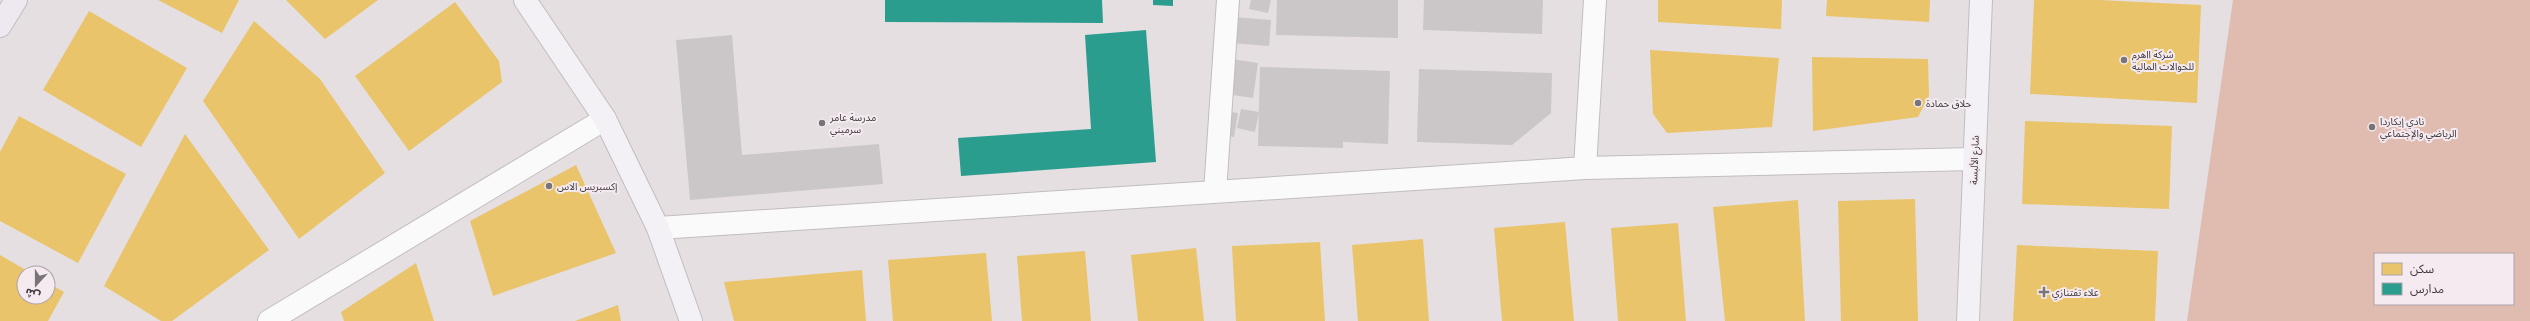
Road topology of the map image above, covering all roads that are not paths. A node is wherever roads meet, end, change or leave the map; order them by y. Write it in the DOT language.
graph roads {
  1 [pos="16,0"];
  2 [pos="525,0"];
  3 [pos="1228,0"];
  4 [pos="1595,0"];
  5 [pos="1981,0"];
  6 [pos="0,25"];
  7 [pos="605,119"];
  8 [pos="1974,159"];
  9 [pos="1585,168"];
  10 [pos="1215,192"];
  11 [pos="658,228"];
  12 [pos="269,321"];
  13 [pos="691,321"];
  14 [pos="1968,321"];
  1 -- 6 [label="main road"];
  2 -- 7 [label="street"];
  3 -- 10 [label="street"];
  4 -- 9 [label="street"];
  5 -- 8 [label="street, شارع الألبسة"];
  7 -- 11 [label="street"];
  7 -- 12 [label="street"];
  8 -- 9 [label="street"];
  8 -- 14 [label="street, شارع الألبسة"];
  9 -- 10 [label="street"];
  10 -- 11 [label="street"];
  11 -- 13 [label="street"];
}
